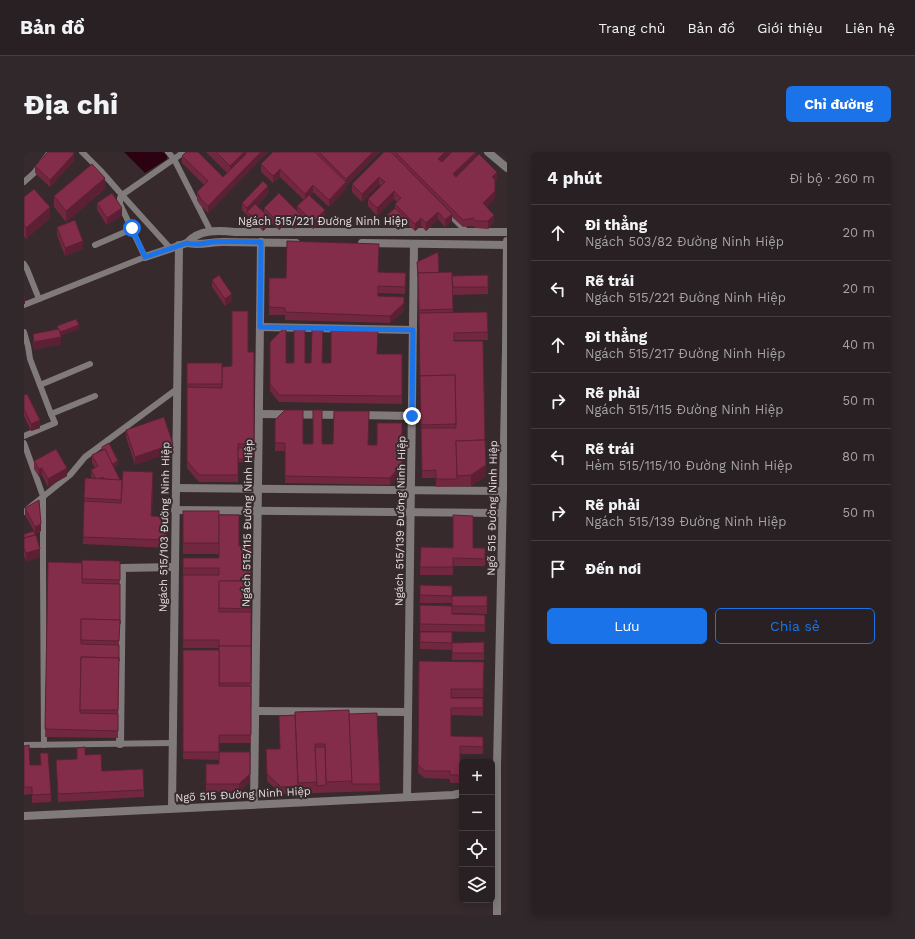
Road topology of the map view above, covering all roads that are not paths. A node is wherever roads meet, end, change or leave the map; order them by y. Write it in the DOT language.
graph roads {
  1 [pos="50,152"];
  2 [pos="82,152"];
  3 [pos="168,152"];
  4 [pos="184,152"];
  5 [pos="488,152"];
  6 [pos="174,159"];
  7 [pos="507,168"];
  8 [pos="24,182"];
  9 [pos="122,195"];
  10 [pos="440,205"];
  11 [pos="132,228"];
  12 [pos="211,232"];
  13 [pos="467,232"];
  14 [pos="507,232"];
  15 [pos="507,241"];
  16 [pos="261,242"];
  17 [pos="187,243"];
  18 [pos="307,243"];
  19 [pos="353,243"];
  20 [pos="414,244"];
  21 [pos="95,245"];
  22 [pos="179,245"];
  23 [pos="507,245"];
  24 [pos="170,248"];
  25 [pos="145,257"];
  26 [pos="24,264"];
  27 [pos="39,299"];
  28 [pos="24,305"];
  29 [pos="260,327"];
  30 [pos="413,330"];
  31 [pos="24,332"];
  32 [pos="90,364"];
  33 [pos="40,385"];
  34 [pos="177,389"];
  35 [pos="95,396"];
  36 [pos="52,414"];
  37 [pos="259,414"];
  38 [pos="412,416"];
  39 [pos="24,436"];
  40 [pos="24,443"];
  41 [pos="176,488"];
  42 [pos="258,489"];
  43 [pos="411,490"];
  44 [pos="503,491"];
  45 [pos="43,496"];
  46 [pos="175,510"];
  47 [pos="258,510"];
  48 [pos="24,512"];
  49 [pos="411,512"];
  50 [pos="502,513"];
  51 [pos="175,567"];
  52 [pos="255,711"];
  53 [pos="408,712"];
  54 [pos="172,743"];
  55 [pos="120,744"];
  56 [pos="24,745"];
  57 [pos="44,745"];
  58 [pos="497,766"];
  59 [pos="495,769"];
  60 [pos="459,794"];
  61 [pos="407,797"];
  62 [pos="254,804"];
  63 [pos="172,808"];
  64 [pos="24,816"];
  65 [pos="497,915"];
  1 -- 8 [label="lane"];
  2 -- 9 [label="lane"];
  3 -- 6 [label="lane"];
  4 -- 6 [label="lane"];
  5 -- 7 [label="street"];
  6 -- 9 [label="lane"];
  6 -- 12 [label="lane"];
  9 -- 11 [label="lane"];
  9 -- 24 [label="lane"];
  10 -- 13 [label="lane"];
  11 -- 21 [label="lane"];
  11 -- 25 [label="lane"];
  12 -- 13 [label="street, Ngách 515/221 Đường Ninh Hiệp"];
  12 -- 17 [label="street, Ngách 515/221 Đường Ninh Hiệp"];
  13 -- 14 [label="street, Ngách 515/221 Đường Ninh Hiệp"];
  15 -- 23 [label="street, Ngõ 515 Đường Ninh Hiệp"];
  16 -- 17 [label="street"];
  16 -- 18 [label="street"];
  16 -- 29 [label="street, Ngách 515/115 Đường Ninh Hiệp"];
  17 -- 22 [label="street, Ngách 515/221 Đường Ninh Hiệp"];
  19 -- 20 [label="street"];
  20 -- 23 [label="street"];
  20 -- 30 [label="street, Ngách 515/139 Đường Ninh Hiệp"];
  22 -- 24 [label="street, Ngách 515/221 Đường Ninh Hiệp"];
  22 -- 34 [label="street, Ngách 515/103 Đường Ninh Hiệp"];
  23 -- 44 [label="street, Ngõ 515 Đường Ninh Hiệp"];
  24 -- 25 [label="street, Ngách 515/221 Đường Ninh Hiệp"];
  25 -- 27 [label="lane"];
  26 -- 27 [label="lane"];
  27 -- 28 [label="lane"];
  29 -- 30 [label="street"];
  29 -- 37 [label="street, Ngách 515/115 Đường Ninh Hiệp"];
  30 -- 38 [label="street, Ngách 515/139 Đường Ninh Hiệp"];
  31 -- 33 [label="lane"];
  32 -- 33 [label="lane"];
  33 -- 36 [label="lane"];
  34 -- 41 [label="street, Ngách 515/103 Đường Ninh Hiệp"];
  34 -- 45 [label="lane"];
  35 -- 36 [label="lane"];
  36 -- 39 [label="lane"];
  37 -- 38 [label="street"];
  37 -- 42 [label="street, Ngách 515/115 Đường Ninh Hiệp"];
  38 -- 43 [label="street, Ngách 515/139 Đường Ninh Hiệp"];
  40 -- 45 [label="lane"];
  41 -- 42 [label="street"];
  41 -- 46 [label="street, Ngách 515/103 Đường Ninh Hiệp"];
  42 -- 43 [label="street"];
  42 -- 47 [label="street, Ngách 515/115 Đường Ninh Hiệp"];
  43 -- 44 [label="street"];
  43 -- 49 [label="street, Ngách 515/139 Đường Ninh Hiệp"];
  44 -- 50 [label="street, Ngõ 515 Đường Ninh Hiệp"];
  45 -- 48 [label="lane"];
  45 -- 57 [label="lane"];
  46 -- 47 [label="street"];
  46 -- 51 [label="street, Ngách 515/103 Đường Ninh Hiệp"];
  47 -- 49 [label="street"];
  47 -- 52 [label="street, Ngách 515/115 Đường Ninh Hiệp"];
  49 -- 50 [label="street"];
  49 -- 53 [label="street, Ngách 515/139 Đường Ninh Hiệp"];
  50 -- 58 [label="street, Ngõ 515 Đường Ninh Hiệp"];
  51 -- 54 [label="street, Ngách 515/103 Đường Ninh Hiệp"];
  51 -- 55 [label="street"];
  52 -- 53 [label="street"];
  52 -- 62 [label="street, Ngách 515/115 Đường Ninh Hiệp"];
  53 -- 61 [label="street, Ngách 515/139 Đường Ninh Hiệp"];
  54 -- 55 [label="lane"];
  54 -- 63 [label="street, Ngách 515/103 Đường Ninh Hiệp"];
  55 -- 57 [label="lane"];
  56 -- 57 [label="lane"];
  58 -- 59 [label="street"];
  58 -- 65 [label="street, Ngõ 515 Đường Ninh Hiệp"];
  60 -- 61 [label="street, Ngõ 515 Đường Ninh Hiệp"];
  61 -- 62 [label="street, Ngõ 515 Đường Ninh Hiệp"];
  62 -- 63 [label="street, Ngõ 515 Đường Ninh Hiệp"];
  63 -- 64 [label="street, Ngõ 515 Đường Ninh Hiệp"];
}
